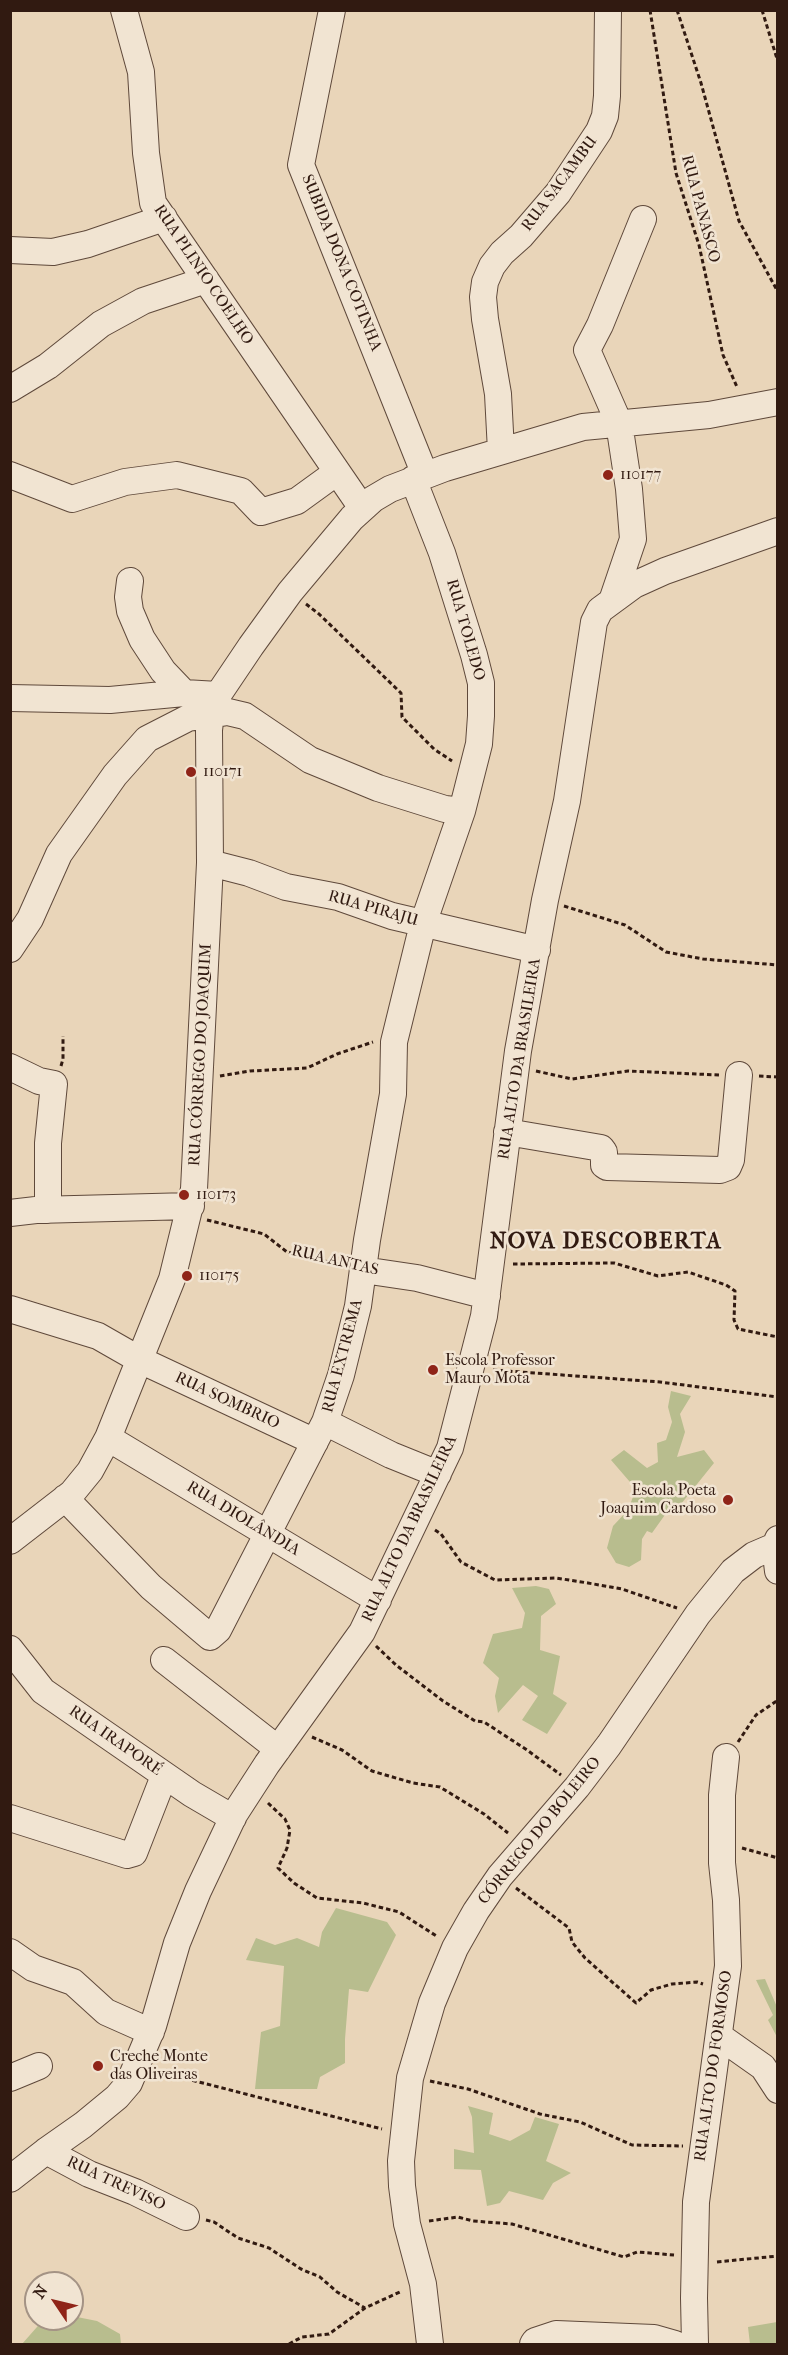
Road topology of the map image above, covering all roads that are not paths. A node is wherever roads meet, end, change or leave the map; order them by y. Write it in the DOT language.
graph roads {
  1 [pos="124,10"];
  2 [pos="332,10"];
  3 [pos="608,10"];
  4 [pos="164,218"];
  5 [pos="643,219"];
  6 [pos="10,250"];
  7 [pos="206,280"];
  8 [pos="10,389"];
  9 [pos="777,402"];
  10 [pos="619,423"];
  11 [pos="501,451"];
  12 [pos="336,472"];
  13 [pos="10,475"];
  14 [pos="419,477"];
  15 [pos="362,508"];
  16 [pos="777,531"];
  17 [pos="130,581"];
  18 [pos="614,598"];
  19 [pos="184,693"];
  20 [pos="10,698"];
  21 [pos="215,704"];
  22 [pos="462,811"];
  23 [pos="210,863"];
  24 [pos="423,924"];
  25 [pos="10,948"];
  26 [pos="537,950"];
  27 [pos="10,1067"];
  28 [pos="739,1075"];
  29 [pos="507,1132"];
  30 [pos="48,1210"];
  31 [pos="189,1211"];
  32 [pos="10,1213"];
  33 [pos="363,1270"];
  34 [pos="487,1296"];
  35 [pos="10,1309"];
  36 [pos="140,1360"];
  37 [pos="320,1432"];
  38 [pos="108,1438"];
  39 [pos="438,1474"];
  40 [pos="65,1498"];
  41 [pos="267,1533"];
  42 [pos="10,1541"];
  43 [pos="777,1552"];
  44 [pos="378,1600"];
  45 [pos="10,1649"];
  46 [pos="164,1660"];
  47 [pos="278,1749"];
  48 [pos="726,1757"];
  49 [pos="164,1776"];
  50 [pos="10,1818"];
  51 [pos="233,1818"];
  52 [pos="10,1952"];
  53 [pos="152,2032"];
  54 [pos="719,2036"];
  55 [pos="39,2066"];
  56 [pos="10,2078"];
  57 [pos="777,2090"];
  58 [pos="46,2151"];
  59 [pos="11,2177"];
  60 [pos="186,2217"];
  61 [pos="430,2344"];
  62 [pos="532,2344"];
  63 [pos="675,2344"];
  64 [pos="695,2344"];
  1 -- 4 [label="street, RUA PLINIO COELHO"];
  2 -- 14 [label="street, SUBIDA DONA COTINHA"];
  3 -- 11 [label="street, RUA SACAMBU"];
  4 -- 6 [label="street"];
  4 -- 7 [label="street, RUA PLINIO COELHO"];
  5 -- 10 [label="street"];
  7 -- 8 [label="street"];
  7 -- 12 [label="street, RUA PLINIO COELHO"];
  9 -- 10 [label="street"];
  10 -- 11 [label="street"];
  10 -- 18 [label="street"];
  11 -- 14 [label="street"];
  12 -- 13 [label="street"];
  12 -- 15 [label="street, RUA PLINIO COELHO"];
  14 -- 15 [label="street"];
  14 -- 22 [label="street, RUA TOLEDO"];
  15 -- 21 [label="street"];
  16 -- 18 [label="street, RUA ALTO DA BRASILEIRA"];
  17 -- 19 [label="street"];
  18 -- 26 [label="street, RUA ALTO DA BRASILEIRA"];
  19 -- 20 [label="street"];
  19 -- 21 [label="street"];
  21 -- 22 [label="street"];
  21 -- 23 [label="street, RUA CÓRREGO DO JOAQUIM"];
  21 -- 25 [label="street"];
  22 -- 24 [label="street, RUA TOLEDO"];
  23 -- 24 [label="street, RUA PIRAJU"];
  23 -- 31 [label="street, RUA CÓRREGO DO JOAQUIM"];
  24 -- 26 [label="street, RUA PIRAJU"];
  24 -- 33 [label="street, RUA EXTREMA"];
  26 -- 29 [label="street, RUA ALTO DA BRASILEIRA"];
  27 -- 30 [label="street"];
  28 -- 29 [label="street"];
  29 -- 34 [label="street, RUA ALTO DA BRASILEIRA"];
  30 -- 31 [label="street"];
  30 -- 32 [label="street"];
  31 -- 36 [label="street, RUA CÓRREGO DO JOAQUIM"];
  33 -- 34 [label="street, RUA ANTAS"];
  33 -- 37 [label="street, RUA EXTREMA"];
  34 -- 39 [label="street, RUA ALTO DA BRASILEIRA"];
  35 -- 36 [label="street, RUA SOMBRIO"];
  36 -- 37 [label="street, RUA SOMBRIO"];
  36 -- 38 [label="street, RUA CÓRREGO DO JOAQUIM"];
  37 -- 39 [label="street, RUA SOMBRIO"];
  37 -- 41 [label="street, RUA EXTREMA"];
  38 -- 40 [label="street, RUA CÓRREGO DO JOAQUIM"];
  38 -- 41 [label="street, RUA DIOLÂNDIA"];
  39 -- 44 [label="street, RUA ALTO DA BRASILEIRA"];
  40 -- 41 [label="street, RUA EXTREMA"];
  40 -- 42 [label="street, RUA CÓRREGO DO JOAQUIM"];
  41 -- 44 [label="street, RUA DIOLÂNDIA"];
  43 -- 61 [label="street, CÓRREGO DO BOLEIRO"];
  44 -- 47 [label="street, RUA ALTO DA BRASILEIRA"];
  45 -- 49 [label="street, RUA IRAPORÉ"];
  46 -- 47 [label="street"];
  47 -- 51 [label="street, RUA ALTO DA BRASILEIRA"];
  48 -- 54 [label="street, RUA ALTO DO FORMOSO"];
  49 -- 50 [label="street"];
  49 -- 51 [label="street, RUA IRAPORÉ"];
  51 -- 53 [label="street, RUA ALTO DA BRASILEIRA"];
  52 -- 53 [label="street"];
  53 -- 58 [label="street, RUA ALTO DA BRASILEIRA"];
  54 -- 57 [label="street"];
  54 -- 64 [label="street, RUA ALTO DO FORMOSO"];
  55 -- 56 [label="street"];
  58 -- 59 [label="street, RUA ALTO DA BRASILEIRA"];
  58 -- 60 [label="street, RUA TREVISO"];
  62 -- 63 [label="street"];
}
